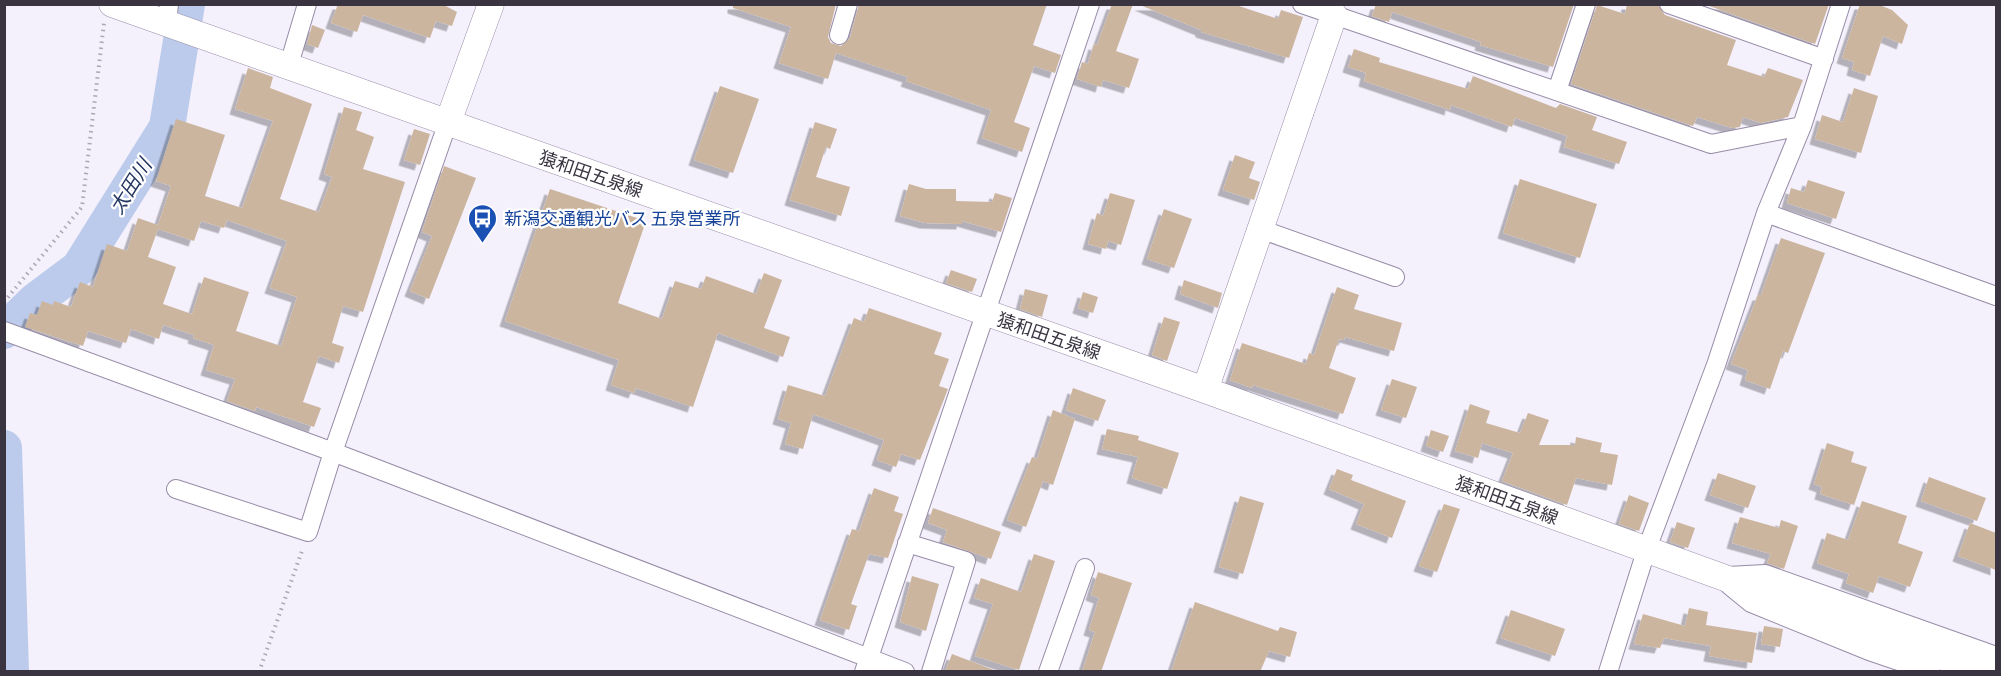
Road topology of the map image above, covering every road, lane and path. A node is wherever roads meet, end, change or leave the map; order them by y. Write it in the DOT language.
graph roads {
  1 [pos="307,4"];
  2 [pos="491,4"];
  3 [pos="848,4"];
  4 [pos="1090,4"];
  5 [pos="1302,4"];
  6 [pos="1586,4"];
  7 [pos="1669,4"];
  8 [pos="1841,4"];
  9 [pos="109,10"];
  10 [pos="1336,10"];
  11 [pos="168,14"];
  12 [pos="839,35"];
  13 [pos="1824,59"];
  14 [pos="288,68"];
  15 [pos="1557,91"];
  16 [pos="447,125"];
  17 [pos="1802,126"];
  18 [pos="1766,213"];
  19 [pos="1260,229"];
  20 [pos="1395,277"];
  21 [pos="1996,296"];
  22 [pos="4,302"];
  23 [pos="986,314"];
  24 [pos="11,333"];
  25 [pos="1205,390"];
  26 [pos="333,452"];
  27 [pos="176,489"];
  28 [pos="308,532"];
  29 [pos="907,543"];
  30 [pos="1646,551"];
  31 [pos="1085,568"];
  32 [pos="1718,576"];
  33 [pos="1996,656"];
  34 [pos="866,665"];
  35 [pos="259,672"];
  36 [pos="905,672"];
  37 [pos="931,672"];
  38 [pos="1048,672"];
  39 [pos="1608,672"];
  40 [pos="1931,672"];
  41 [pos="1986,672"];
  1 -- 14 [label="street"];
  2 -- 16 [label="main road"];
  3 -- 12 [label="street"];
  4 -- 23 [label="street"];
  5 -- 10 [label="street"];
  6 -- 15 [label="street"];
  7 -- 13 [label="street"];
  8 -- 13 [label="street"];
  9 -- 11 [label="main road, 猿和田五泉線"];
  9 -- 22 [label="path"];
  10 -- 15 [label="street"];
  10 -- 19 [label="main road"];
  11 -- 14 [label="main road, 猿和田五泉線"];
  13 -- 17 [label="street"];
  14 -- 16 [label="main road, 猿和田五泉線"];
  15 -- 17 [label="street"];
  16 -- 23 [label="main road, 猿和田五泉線"];
  16 -- 26 [label="street"];
  17 -- 18 [label="street"];
  18 -- 21 [label="street"];
  18 -- 30 [label="street"];
  19 -- 20 [label="street"];
  19 -- 25 [label="main road"];
  23 -- 25 [label="main road, 猿和田五泉線"];
  23 -- 29 [label="street"];
  24 -- 26 [label="street"];
  25 -- 30 [label="main road, 猿和田五泉線"];
  26 -- 28 [label="street"];
  26 -- 34 [label="street"];
  27 -- 28 [label="street"];
  28 -- 35 [label="path"];
  29 -- 34 [label="street"];
  29 -- 37 [label="street"];
  30 -- 32 [label="main road, 猿和田五泉線"];
  30 -- 39 [label="street"];
  31 -- 38 [label="street"];
  32 -- 33 [label="street"];
  32 -- 40 [label="street"];
  32 -- 41 [label="main road, 猿和田五泉線"];
  34 -- 36 [label="street"];
}
